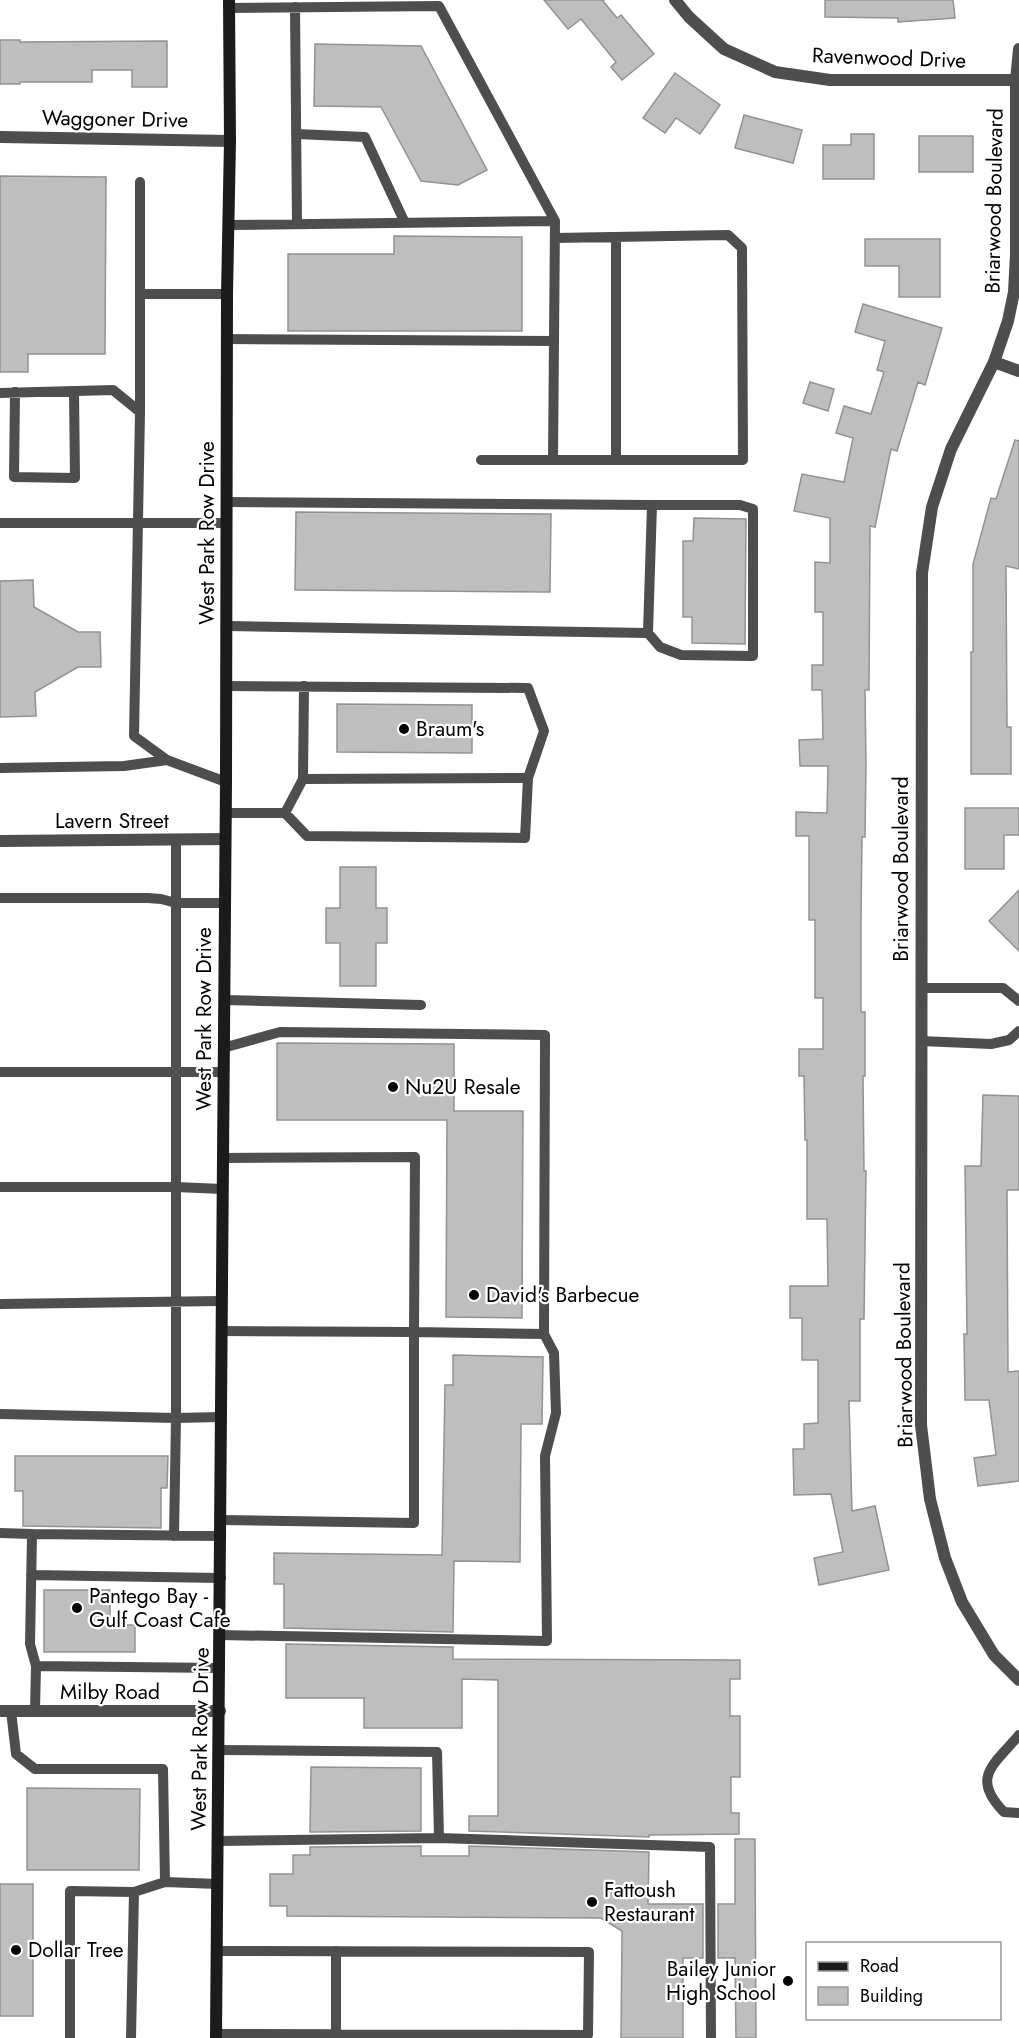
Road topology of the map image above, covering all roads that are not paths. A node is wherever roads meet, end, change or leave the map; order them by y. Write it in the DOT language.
graph roads {
  1 [pos="675,0"];
  2 [pos="229,4"];
  3 [pos="295,7"];
  4 [pos="1019,49"];
  5 [pos="1017,80"];
  6 [pos="296,134"];
  7 [pos="0,137"];
  8 [pos="230,141"];
  9 [pos="140,182"];
  10 [pos="555,221"];
  11 [pos="405,223"];
  12 [pos="297,224"];
  13 [pos="229,225"];
  14 [pos="616,237"];
  15 [pos="555,238"];
  16 [pos="141,294"];
  17 [pos="227,294"];
  18 [pos="227,339"];
  19 [pos="554,341"];
  20 [pos="994,362"];
  21 [pos="1019,371"];
  22 [pos="74,391"];
  23 [pos="15,392"];
  24 [pos="0,393"];
  25 [pos="140,412"];
  26 [pos="553,459"];
  27 [pos="616,459"];
  28 [pos="482,460"];
  29 [pos="227,502"];
  30 [pos="652,506"];
  31 [pos="0,523"];
  32 [pos="138,523"];
  33 [pos="227,523"];
  34 [pos="226,626"];
  35 [pos="648,633"];
  36 [pos="226,686"];
  37 [pos="304,686"];
  38 [pos="167,760"];
  39 [pos="0,768"];
  40 [pos="528,778"];
  41 [pos="303,779"];
  42 [pos="226,782"];
  43 [pos="225,813"];
  44 [pos="285,813"];
  45 [pos="225,839"];
  46 [pos="176,840"];
  47 [pos="0,841"];
  48 [pos="0,898"];
  49 [pos="176,903"];
  50 [pos="224,903"];
  51 [pos="921,988"];
  52 [pos="224,1000"];
  53 [pos="1019,1001"];
  54 [pos="422,1005"];
  55 [pos="1019,1031"];
  56 [pos="921,1041"];
  57 [pos="223,1048"];
  58 [pos="0,1072"];
  59 [pos="223,1072"];
  60 [pos="176,1073"];
  61 [pos="222,1158"];
  62 [pos="0,1187"];
  63 [pos="176,1187"];
  64 [pos="222,1189"];
  65 [pos="221,1301"];
  66 [pos="176,1302"];
  67 [pos="0,1304"];
  68 [pos="221,1331"];
  69 [pos="414,1332"];
  70 [pos="544,1334"];
  71 [pos="0,1414"];
  72 [pos="176,1418"];
  73 [pos="220,1418"];
  74 [pos="220,1520"];
  75 [pos="0,1533"];
  76 [pos="32,1534"];
  77 [pos="174,1536"];
  78 [pos="220,1536"];
  79 [pos="31,1575"];
  80 [pos="220,1578"];
  81 [pos="220,1635"];
  82 [pos="36,1666"];
  83 [pos="220,1668"];
  84 [pos="1019,1680"];
  85 [pos="5,1711"];
  86 [pos="35,1711"];
  87 [pos="220,1711"];
  88 [pos="1019,1735"];
  89 [pos="219,1750"];
  90 [pos="1019,1813"];
  91 [pos="439,1838"];
  92 [pos="218,1841"];
  93 [pos="165,1882"];
  94 [pos="218,1884"];
  95 [pos="134,1892"];
  96 [pos="217,1951"];
  97 [pos="336,1952"];
  98 [pos="216,2036"];
  99 [pos="336,2036"];
  100 [pos="588,2037"];
  101 [pos="70,2038"];
  102 [pos="131,2038"];
  103 [pos="711,2038"];
  1 -- 5 [label="street, Ravenwood Drive"];
  2 -- 3 [label="lane"];
  2 -- 8 [label="main road, West Park Row Drive"];
  3 -- 6 [label="lane"];
  3 -- 10 [label="lane"];
  4 -- 5 [label="street, Briarwood Boulevard"];
  5 -- 20 [label="street, Briarwood Boulevard"];
  6 -- 11 [label="lane"];
  6 -- 12 [label="lane"];
  7 -- 8 [label="street, Waggoner Drive"];
  8 -- 13 [label="main road, West Park Row Drive"];
  9 -- 16 [label="lane"];
  10 -- 11 [label="lane"];
  10 -- 15 [label="lane"];
  11 -- 12 [label="lane"];
  12 -- 13 [label="lane"];
  13 -- 17 [label="main road, West Park Row Drive"];
  14 -- 15 [label="lane"];
  14 -- 27 [label="lane"];
  14 -- 27 [label="lane"];
  15 -- 19 [label="lane"];
  16 -- 17 [label="lane"];
  16 -- 25 [label="lane"];
  17 -- 18 [label="main road, West Park Row Drive"];
  18 -- 19 [label="lane"];
  18 -- 29 [label="main road, West Park Row Drive"];
  19 -- 26 [label="lane"];
  20 -- 21 [label="street"];
  20 -- 51 [label="street, Briarwood Boulevard"];
  22 -- 23 [label="lane"];
  22 -- 23 [label="lane"];
  22 -- 25 [label="lane"];
  23 -- 24 [label="lane"];
  25 -- 32 [label="lane"];
  26 -- 27 [label="lane"];
  26 -- 28 [label="lane"];
  29 -- 30 [label="lane"];
  29 -- 33 [label="main road, West Park Row Drive"];
  30 -- 35 [label="lane"];
  30 -- 35 [label="lane"];
  31 -- 32 [label="lane"];
  32 -- 33 [label="lane"];
  32 -- 38 [label="lane"];
  33 -- 34 [label="main road, West Park Row Drive"];
  34 -- 35 [label="lane"];
  34 -- 36 [label="main road, West Park Row Drive"];
  36 -- 37 [label="lane"];
  36 -- 42 [label="main road, West Park Row Drive"];
  37 -- 40 [label="lane"];
  37 -- 41 [label="lane"];
  38 -- 39 [label="lane"];
  38 -- 42 [label="lane"];
  40 -- 41 [label="lane"];
  40 -- 44 [label="lane"];
  41 -- 44 [label="lane"];
  42 -- 43 [label="main road, West Park Row Drive"];
  43 -- 44 [label="lane"];
  43 -- 45 [label="main road, West Park Row Drive"];
  45 -- 46 [label="street, Lavern Street"];
  45 -- 50 [label="main road, West Park Row Drive"];
  46 -- 47 [label="street, Lavern Street"];
  46 -- 49 [label="lane"];
  48 -- 49 [label="lane"];
  49 -- 50 [label="lane"];
  49 -- 60 [label="lane"];
  50 -- 52 [label="main road, West Park Row Drive"];
  51 -- 53 [label="lane"];
  51 -- 56 [label="street, Briarwood Boulevard"];
  52 -- 54 [label="lane"];
  52 -- 57 [label="main road, West Park Row Drive"];
  55 -- 56 [label="lane"];
  56 -- 84 [label="street, Briarwood Boulevard"];
  57 -- 59 [label="main road, West Park Row Drive"];
  57 -- 70 [label="lane"];
  58 -- 60 [label="lane"];
  59 -- 60 [label="lane"];
  59 -- 61 [label="main road, West Park Row Drive"];
  60 -- 63 [label="lane"];
  61 -- 64 [label="main road, West Park Row Drive"];
  61 -- 69 [label="lane"];
  62 -- 63 [label="lane"];
  63 -- 64 [label="lane"];
  63 -- 66 [label="lane"];
  64 -- 65 [label="main road, West Park Row Drive"];
  65 -- 66 [label="lane"];
  65 -- 68 [label="main road, West Park Row Drive"];
  66 -- 67 [label="lane"];
  66 -- 72 [label="lane"];
  68 -- 69 [label="lane"];
  68 -- 73 [label="main road, West Park Row Drive"];
  69 -- 70 [label="lane"];
  69 -- 74 [label="lane"];
  70 -- 81 [label="lane"];
  71 -- 72 [label="lane"];
  72 -- 73 [label="lane"];
  72 -- 77 [label="lane"];
  73 -- 74 [label="main road, West Park Row Drive"];
  74 -- 78 [label="main road, West Park Row Drive"];
  75 -- 76 [label="lane"];
  76 -- 77 [label="lane"];
  76 -- 79 [label="lane"];
  77 -- 78 [label="lane"];
  78 -- 80 [label="main road, West Park Row Drive"];
  79 -- 80 [label="lane"];
  79 -- 82 [label="lane"];
  80 -- 81 [label="main road, West Park Row Drive"];
  81 -- 83 [label="main road, West Park Row Drive"];
  82 -- 83 [label="lane"];
  82 -- 86 [label="lane"];
  83 -- 87 [label="main road, West Park Row Drive"];
  85 -- 86 [label="street, Milby Road"];
  85 -- 93 [label="lane"];
  86 -- 87 [label="street, Milby Road"];
  87 -- 89 [label="main road, West Park Row Drive"];
  88 -- 90 [label="lane"];
  89 -- 91 [label="lane"];
  89 -- 92 [label="main road, West Park Row Drive"];
  91 -- 92 [label="lane"];
  91 -- 103 [label="lane"];
  92 -- 94 [label="main road, West Park Row Drive"];
  93 -- 94 [label="lane"];
  93 -- 95 [label="lane"];
  94 -- 96 [label="main road, West Park Row Drive"];
  95 -- 101 [label="lane"];
  95 -- 102 [label="lane"];
  96 -- 97 [label="lane"];
  96 -- 98 [label="main road, West Park Row Drive"];
  97 -- 99 [label="lane"];
  97 -- 100 [label="lane"];
  98 -- 99 [label="lane"];
  99 -- 100 [label="lane"];
}
